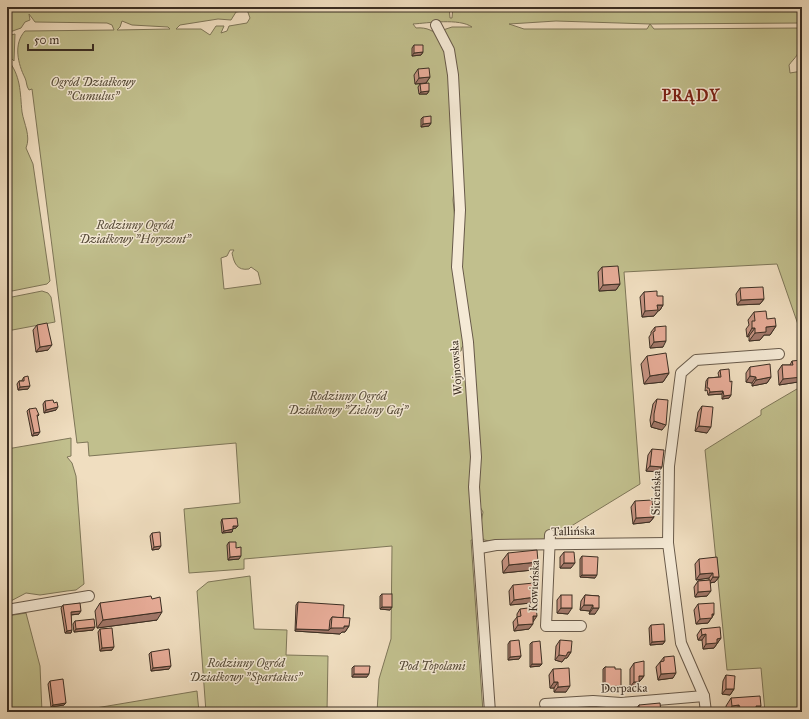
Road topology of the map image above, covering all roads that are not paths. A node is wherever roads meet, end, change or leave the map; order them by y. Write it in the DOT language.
graph roads {
  1 [pos="436,25"];
  2 [pos="779,354"];
  3 [pos="549,540"];
  4 [pos="668,542"];
  5 [pos="480,548"];
  6 [pos="89,596"];
  7 [pos="7,610"];
  8 [pos="581,626"];
  9 [pos="704,696"];
  10 [pos="545,704"];
  11 [pos="490,712"];
  12 [pos="706,712"];
  1 -- 5 [label="street, Wojnowska"];
  2 -- 4 [label="street, Sicieńska"];
  3 -- 4 [label="street, Tallińska"];
  3 -- 5 [label="street, Tallińska"];
  3 -- 8 [label="street, Kowieńska"];
  4 -- 9 [label="street, Sicieńska"];
  5 -- 11 [label="street, Wojnowska"];
  6 -- 7 [label="street"];
  9 -- 10 [label="street, Dorpacka"];
  9 -- 12 [label="street, Sicieńska"];
}
